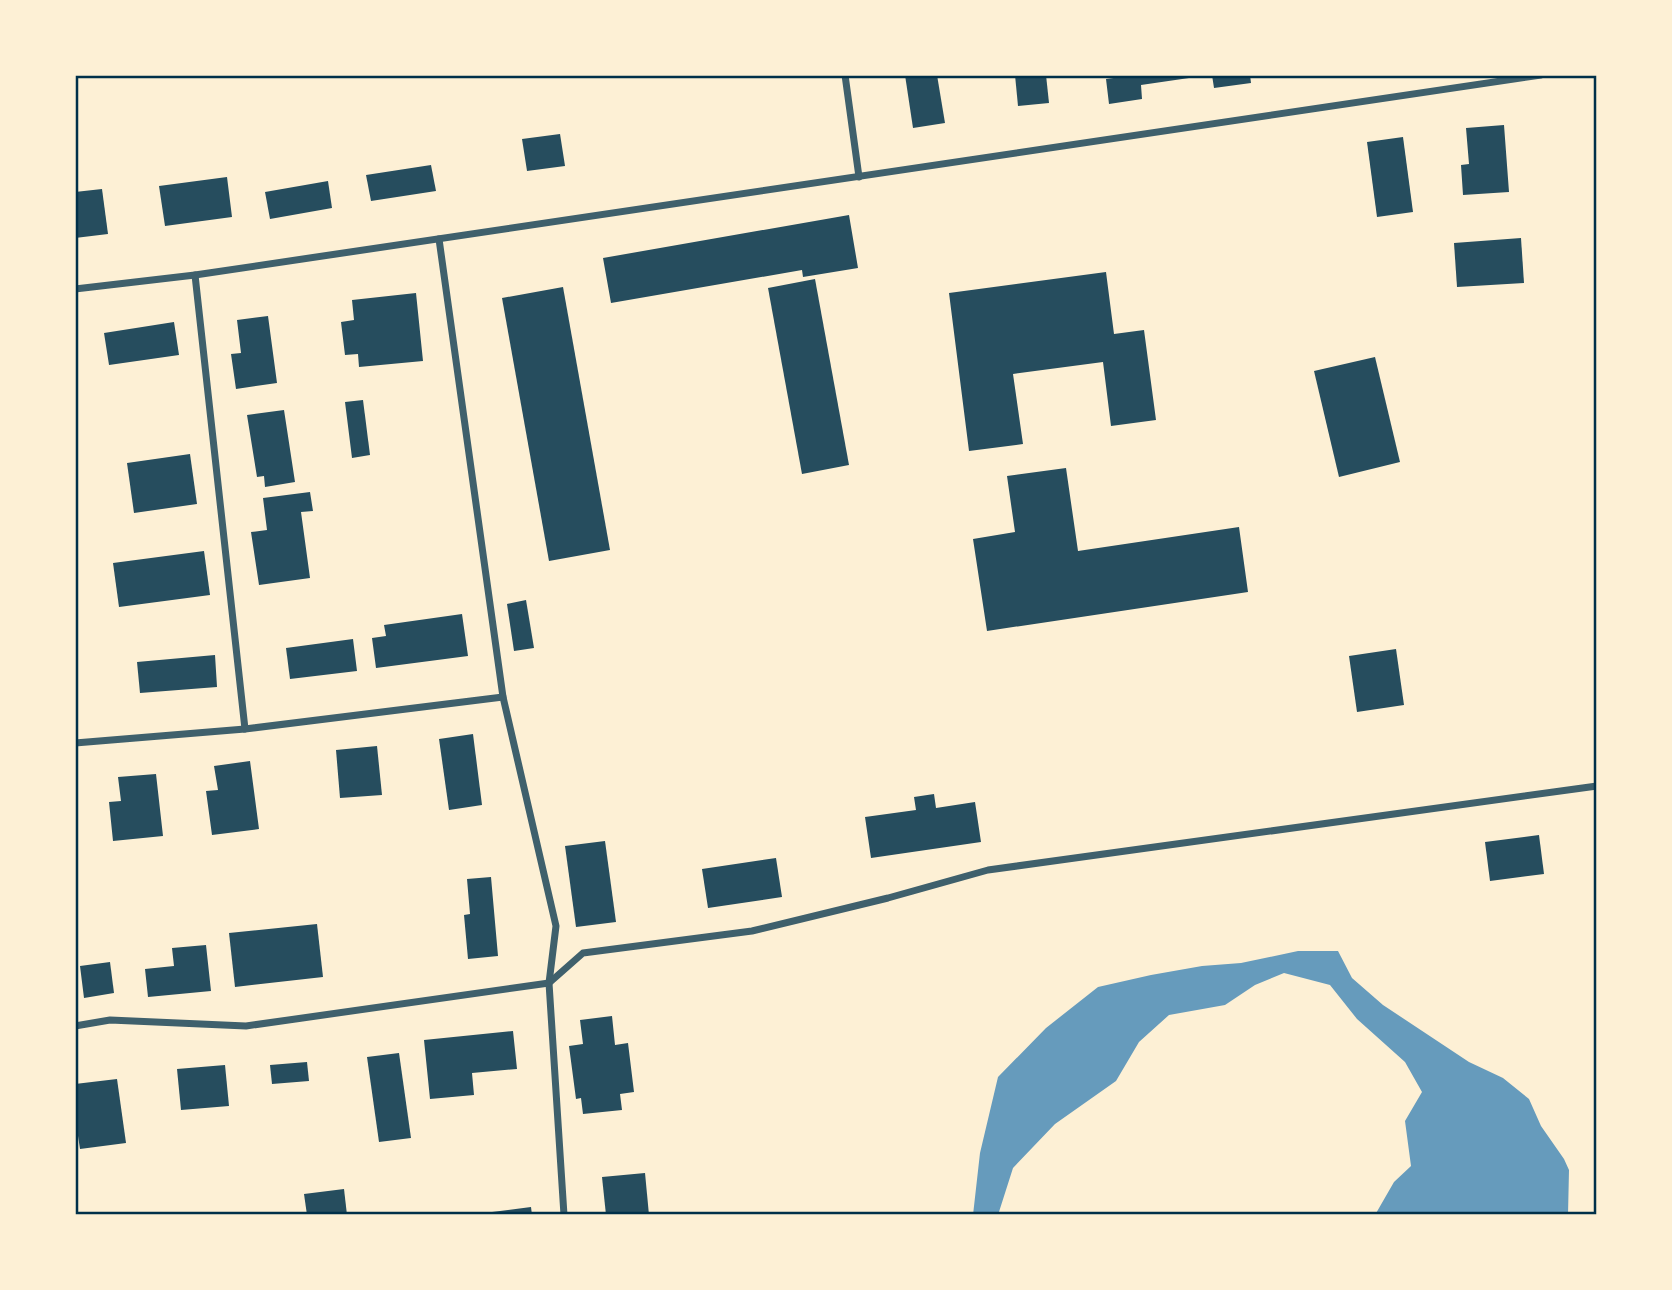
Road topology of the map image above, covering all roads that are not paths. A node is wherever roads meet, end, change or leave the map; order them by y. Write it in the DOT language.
graph roads {
  1 [pos="845,75"];
  2 [pos="1541,75"];
  3 [pos="859,177"];
  4 [pos="439,239"];
  5 [pos="195,275"];
  6 [pos="75,289"];
  7 [pos="503,697"];
  8 [pos="244,729"];
  9 [pos="75,743"];
  10 [pos="1597,786"];
  11 [pos="549,983"];
  12 [pos="75,1026"];
  13 [pos="564,1215"];
  1 -- 3 [label="street"];
  2 -- 3 [label="street"];
  3 -- 4 [label="street"];
  4 -- 5 [label="street"];
  4 -- 7 [label="street"];
  5 -- 6 [label="street"];
  5 -- 8 [label="street"];
  7 -- 8 [label="street"];
  7 -- 11 [label="street"];
  8 -- 9 [label="street"];
  10 -- 11 [label="street"];
  11 -- 12 [label="street"];
  11 -- 13 [label="street"];
}
